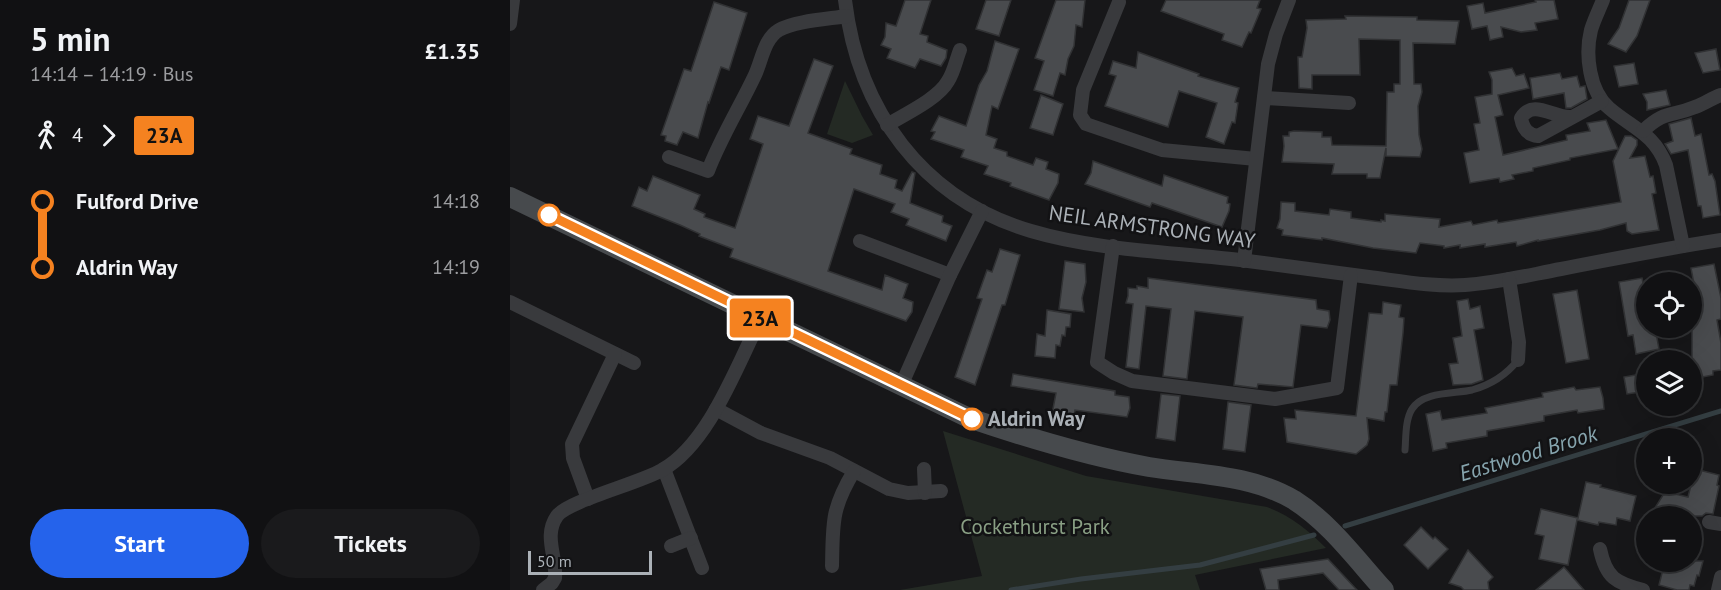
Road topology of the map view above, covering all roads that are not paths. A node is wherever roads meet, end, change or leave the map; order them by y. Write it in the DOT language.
graph roads {
  1 [pos="513,0"];
  2 [pos="845,0"];
  3 [pos="1289,0"];
  4 [pos="1604,0"];
  5 [pos="1119,2"];
  6 [pos="847,16"];
  7 [pos="510,24"];
  8 [pos="960,50"];
  9 [pos="1721,94"];
  10 [pos="1264,98"];
  11 [pos="1602,101"];
  12 [pos="1349,103"];
  13 [pos="1572,117"];
  14 [pos="887,125"];
  15 [pos="1642,131"];
  16 [pos="669,157"];
  17 [pos="1256,159"];
  18 [pos="510,197"];
  19 [pos="982,211"];
  20 [pos="1721,240"];
  21 [pos="860,241"];
  22 [pos="1113,246"];
  23 [pos="1683,246"];
  24 [pos="1244,261"];
  25 [pos="1351,274"];
  26 [pos="950,275"];
  27 [pos="1509,279"];
  28 [pos="512,308"];
  29 [pos="760,318"];
  30 [pos="615,354"];
  31 [pos="1518,360"];
  32 [pos="634,363"];
  33 [pos="901,386"];
  34 [pos="716,409"];
  35 [pos="1406,450"];
  36 [pos="664,469"];
  37 [pos="924,469"];
  38 [pos="854,471"];
  39 [pos="941,491"];
  40 [pos="925,493"];
  41 [pos="588,499"];
  42 [pos="691,538"];
  43 [pos="671,546"];
  44 [pos="1600,549"];
  45 [pos="832,566"];
  46 [pos="702,568"];
  47 [pos="1721,577"];
  48 [pos="543,590"];
  49 [pos="1383,590"];
  50 [pos="1642,590"];
  51 [pos="1718,590"];
  1 -- 7 [label="street"];
  2 -- 6 [label="street, NEIL ARMSTRONG WAY"];
  3 -- 10 [label="street"];
  4 -- 11 [label="street"];
  5 -- 17 [label="street"];
  6 -- 14 [label="street, NEIL ARMSTRONG WAY"];
  6 -- 16 [label="street"];
  8 -- 14 [label="street"];
  9 -- 15 [label="street"];
  10 -- 12 [label="street"];
  10 -- 17 [label="street"];
  11 -- 13 [label="street"];
  11 -- 15 [label="street"];
  14 -- 19 [label="street, NEIL ARMSTRONG WAY"];
  15 -- 23 [label="street"];
  17 -- 24 [label="street"];
  18 -- 29 [label="street"];
  19 -- 22 [label="street, NEIL ARMSTRONG WAY"];
  19 -- 26 [label="street"];
  20 -- 23 [label="street, NEIL ARMSTRONG WAY"];
  21 -- 26 [label="street"];
  22 -- 24 [label="street, NEIL ARMSTRONG WAY"];
  22 -- 25 [label="street"];
  23 -- 27 [label="street, NEIL ARMSTRONG WAY"];
  24 -- 25 [label="street, NEIL ARMSTRONG WAY"];
  25 -- 27 [label="street, NEIL ARMSTRONG WAY"];
  26 -- 33 [label="street"];
  27 -- 31 [label="street"];
  28 -- 30 [label="street"];
  29 -- 33 [label="street"];
  29 -- 34 [label="street"];
  30 -- 32 [label="street"];
  30 -- 41 [label="street"];
  31 -- 35 [label="lane"];
  33 -- 49 [label="street"];
  34 -- 36 [label="street"];
  34 -- 38 [label="street"];
  36 -- 41 [label="street"];
  36 -- 42 [label="street"];
  37 -- 40 [label="street"];
  38 -- 40 [label="street"];
  38 -- 45 [label="street"];
  39 -- 40 [label="street"];
  41 -- 48 [label="street"];
  42 -- 43 [label="street"];
  42 -- 46 [label="street"];
  44 -- 50 [label="street"];
  47 -- 51 [label="street"];
}
